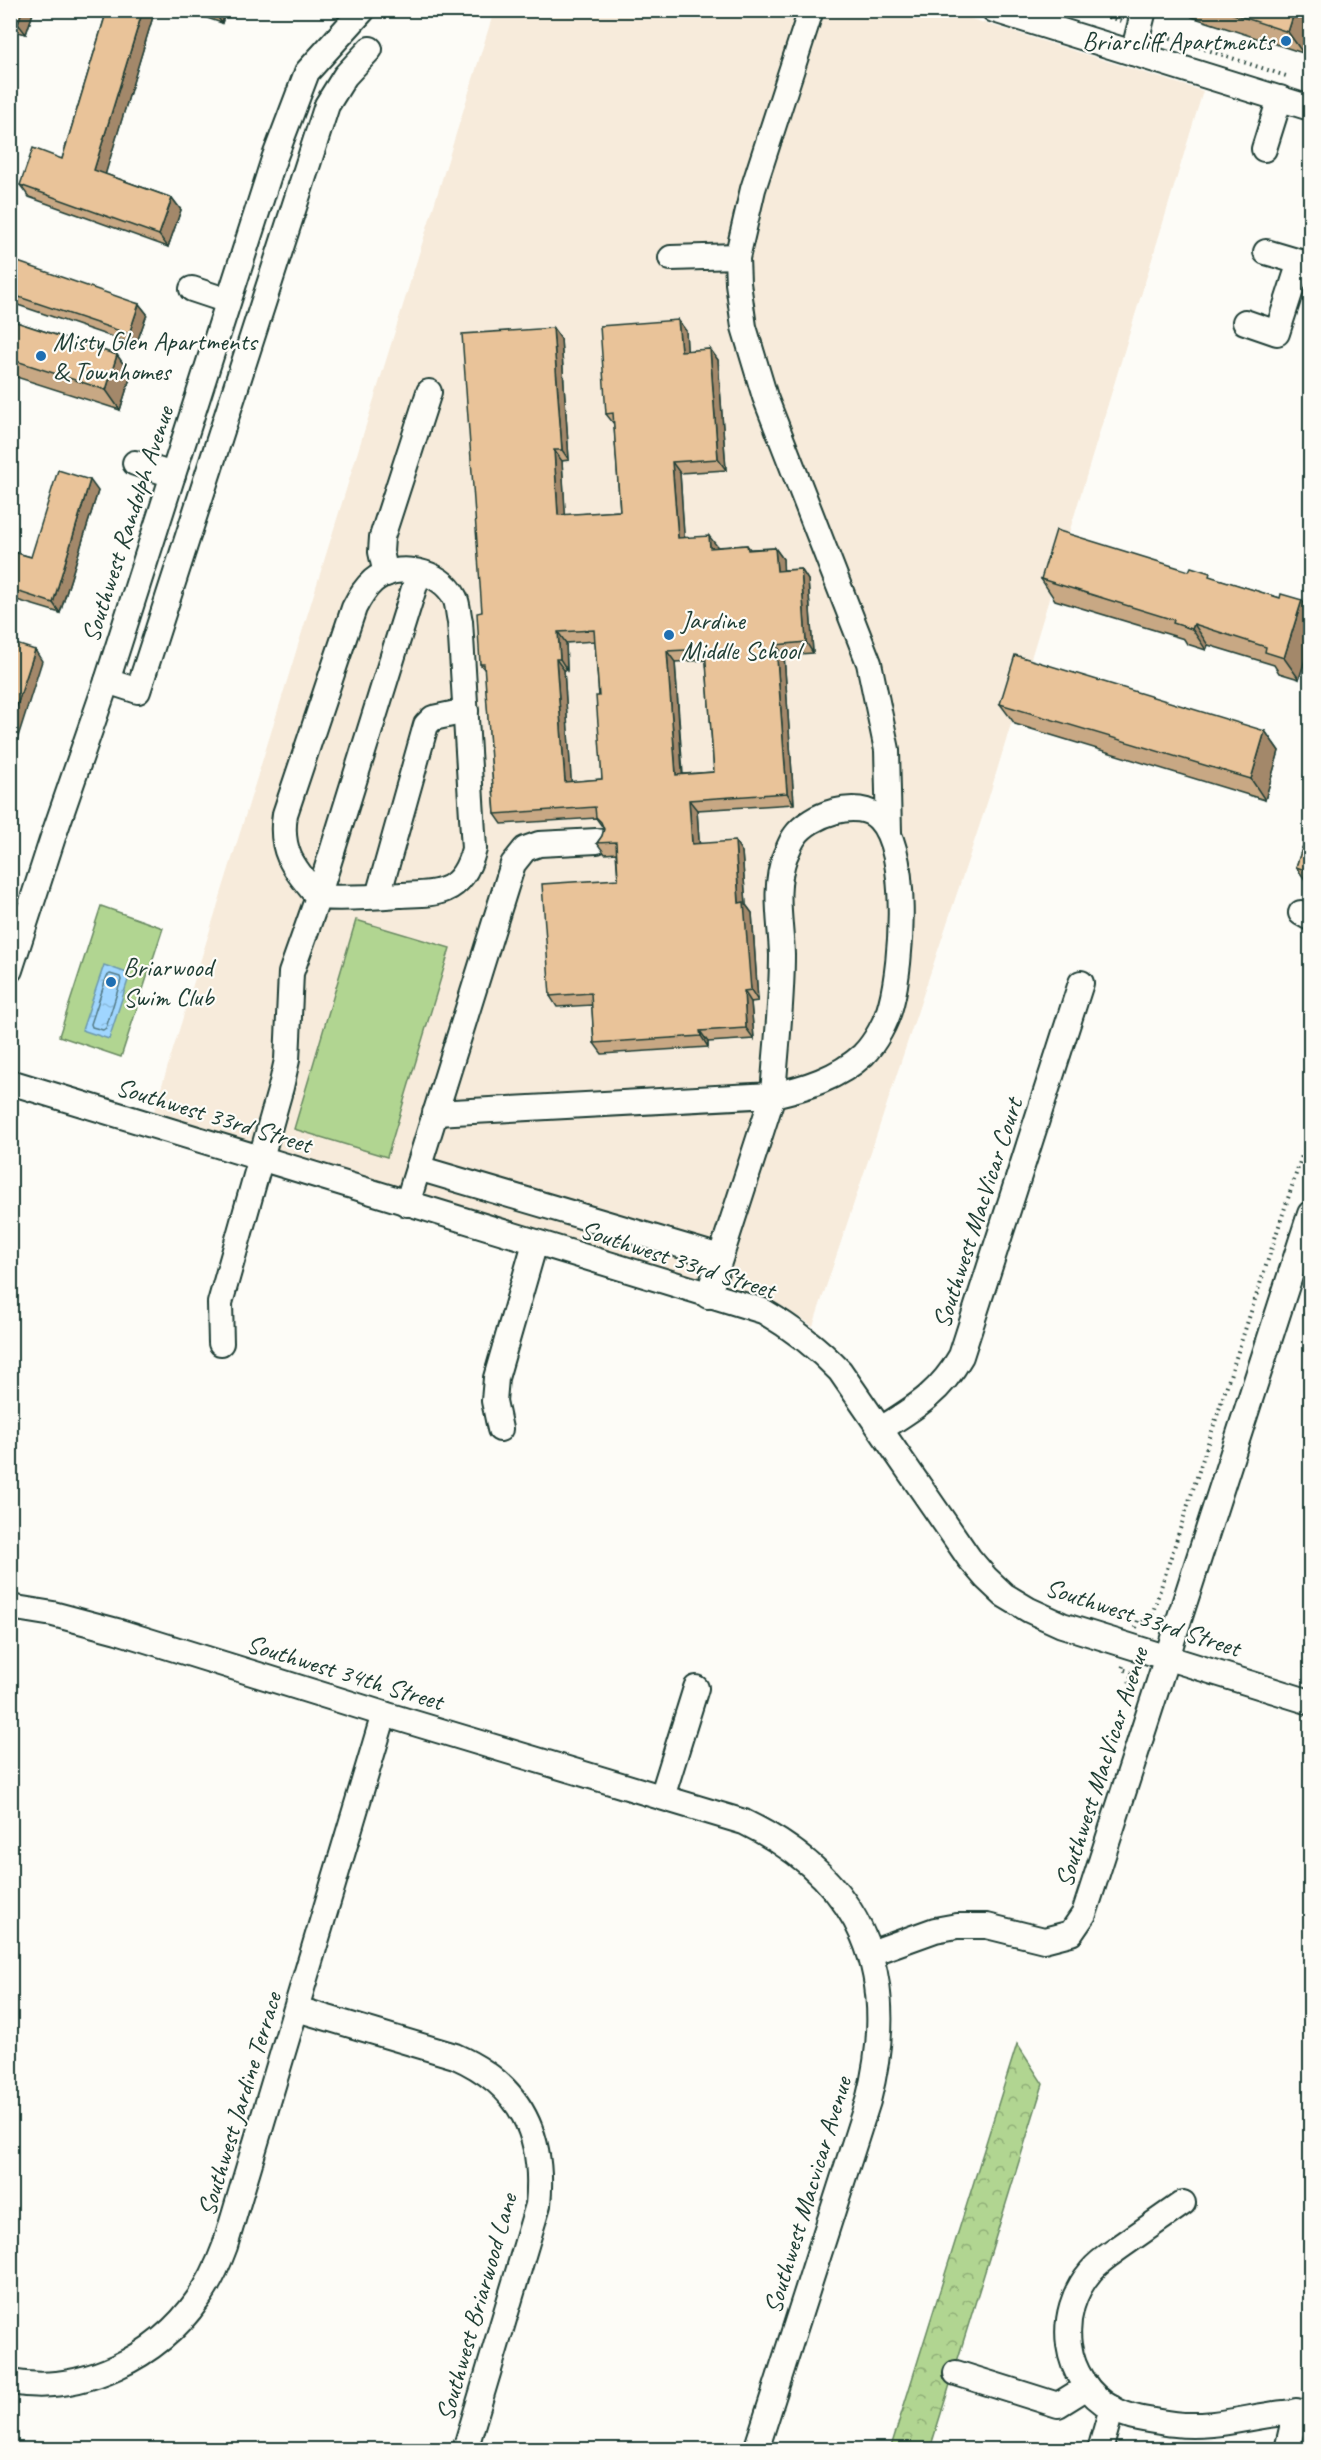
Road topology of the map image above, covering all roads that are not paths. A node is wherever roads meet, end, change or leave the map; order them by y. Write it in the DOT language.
graph roads {
  1 [pos="363,10"];
  2 [pos="811,10"];
  3 [pos="994,10"];
  4 [pos="1147,21"];
  5 [pos="370,49"];
  6 [pos="1133,53"];
  7 [pos="1284,88"];
  8 [pos="1311,108"];
  9 [pos="1264,149"];
  10 [pos="268,178"];
  11 [pos="300,189"];
  12 [pos="1266,252"];
  13 [pos="737,256"];
  14 [pos="671,258"];
  15 [pos="1305,263"];
  16 [pos="192,289"];
  17 [pos="228,301"];
  18 [pos="1245,322"];
  19 [pos="205,374"];
  20 [pos="237,384"];
  21 [pos="429,392"];
  22 [pos="135,462"];
  23 [pos="173,475"];
  24 [pos="420,572"];
  25 [pos="386,574"];
  26 [pos="107,681"];
  27 [pos="465,711"];
  28 [pos="889,832"];
  29 [pos="597,841"];
  30 [pos="378,896"];
  31 [pos="318,897"];
  32 [pos="10,970"];
  33 [pos="1081,982"];
  34 [pos="10,1082"];
  35 [pos="773,1095"];
  36 [pos="435,1113"];
  37 [pos="261,1160"];
  38 [pos="418,1167"];
  39 [pos="407,1204"];
  40 [pos="1311,1214"];
  41 [pos="535,1243"];
  42 [pos="720,1257"];
  43 [pos="708,1296"];
  44 [pos="221,1343"];
  45 [pos="500,1429"];
  46 [pos="881,1429"];
  47 [pos="10,1607"];
  48 [pos="1167,1657"];
  49 [pos="696,1688"];
  50 [pos="1311,1702"];
  51 [pos="384,1714"];
  52 [pos="662,1797"];
  53 [pos="871,1953"];
  54 [pos="297,2009"];
  55 [pos="1183,2203"];
  56 [pos="956,2373"];
  57 [pos="10,2382"];
  58 [pos="1087,2387"];
  59 [pos="1112,2408"];
  60 [pos="1303,2412"];
  61 [pos="465,2450"];
  62 [pos="756,2450"];
  63 [pos="1100,2450"];
  64 [pos="1287,2450"];
  1 -- 10 [label="street, Southwest Randolph Avenue"];
  2 -- 13 [label="street"];
  3 -- 6 [label="street"];
  4 -- 6 [label="street"];
  5 -- 11 [label="street"];
  6 -- 7 [label="street"];
  7 -- 8 [label="street"];
  7 -- 9 [label="street"];
  10 -- 11 [label="street"];
  10 -- 17 [label="street, Southwest Randolph Avenue"];
  11 -- 20 [label="street"];
  12 -- 15 [label="street"];
  13 -- 14 [label="street"];
  13 -- 28 [label="street"];
  15 -- 18 [label="street"];
  16 -- 17 [label="street"];
  17 -- 19 [label="street, Southwest Randolph Avenue"];
  19 -- 20 [label="street"];
  19 -- 23 [label="street, Southwest Randolph Avenue"];
  20 -- 26 [label="street"];
  21 -- 25 [label="street"];
  22 -- 23 [label="street"];
  23 -- 26 [label="street, Southwest Randolph Avenue"];
  24 -- 25 [label="street"];
  24 -- 27 [label="street"];
  24 -- 31 [label="street"];
  25 -- 31 [label="street"];
  26 -- 32 [label="street, Southwest Randolph Avenue"];
  27 -- 30 [label="street"];
  27 -- 30 [label="street"];
  28 -- 35 [label="street"];
  28 -- 35 [label="street"];
  29 -- 36 [label="street"];
  30 -- 31 [label="street"];
  31 -- 37 [label="street"];
  33 -- 46 [label="street, Southwest MacVicar Court"];
  34 -- 37 [label="street, Southwest 33rd Street"];
  35 -- 36 [label="street"];
  35 -- 42 [label="street"];
  36 -- 38 [label="street"];
  37 -- 39 [label="street, Southwest 33rd Street"];
  37 -- 44 [label="street"];
  38 -- 39 [label="street"];
  38 -- 42 [label="street"];
  39 -- 41 [label="street, Southwest 33rd Street"];
  40 -- 48 [label="street, Southwest MacVicar Avenue"];
  41 -- 43 [label="street, Southwest 33rd Street"];
  41 -- 45 [label="street"];
  42 -- 43 [label="street"];
  43 -- 46 [label="street, Southwest 33rd Street"];
  46 -- 48 [label="street, Southwest 33rd Street"];
  47 -- 51 [label="street, Southwest 34th Street"];
  48 -- 50 [label="street, Southwest 33rd Street"];
  48 -- 53 [label="street, Southwest MacVicar Avenue"];
  49 -- 52 [label="street"];
  51 -- 52 [label="street, Southwest 34th Street"];
  51 -- 54 [label="street, Southwest Jardine Terrace"];
  52 -- 53 [label="street, Southwest 34th Street"];
  53 -- 62 [label="street, Southwest Macvicar Avenue"];
  54 -- 57 [label="street, Southwest Jardine Terrace"];
  54 -- 61 [label="street, Southwest Briarwood Lane"];
  55 -- 58 [label="street"];
  56 -- 58 [label="street"];
  58 -- 59 [label="street"];
  59 -- 60 [label="street"];
  59 -- 63 [label="street"];
  60 -- 64 [label="street"];
}
